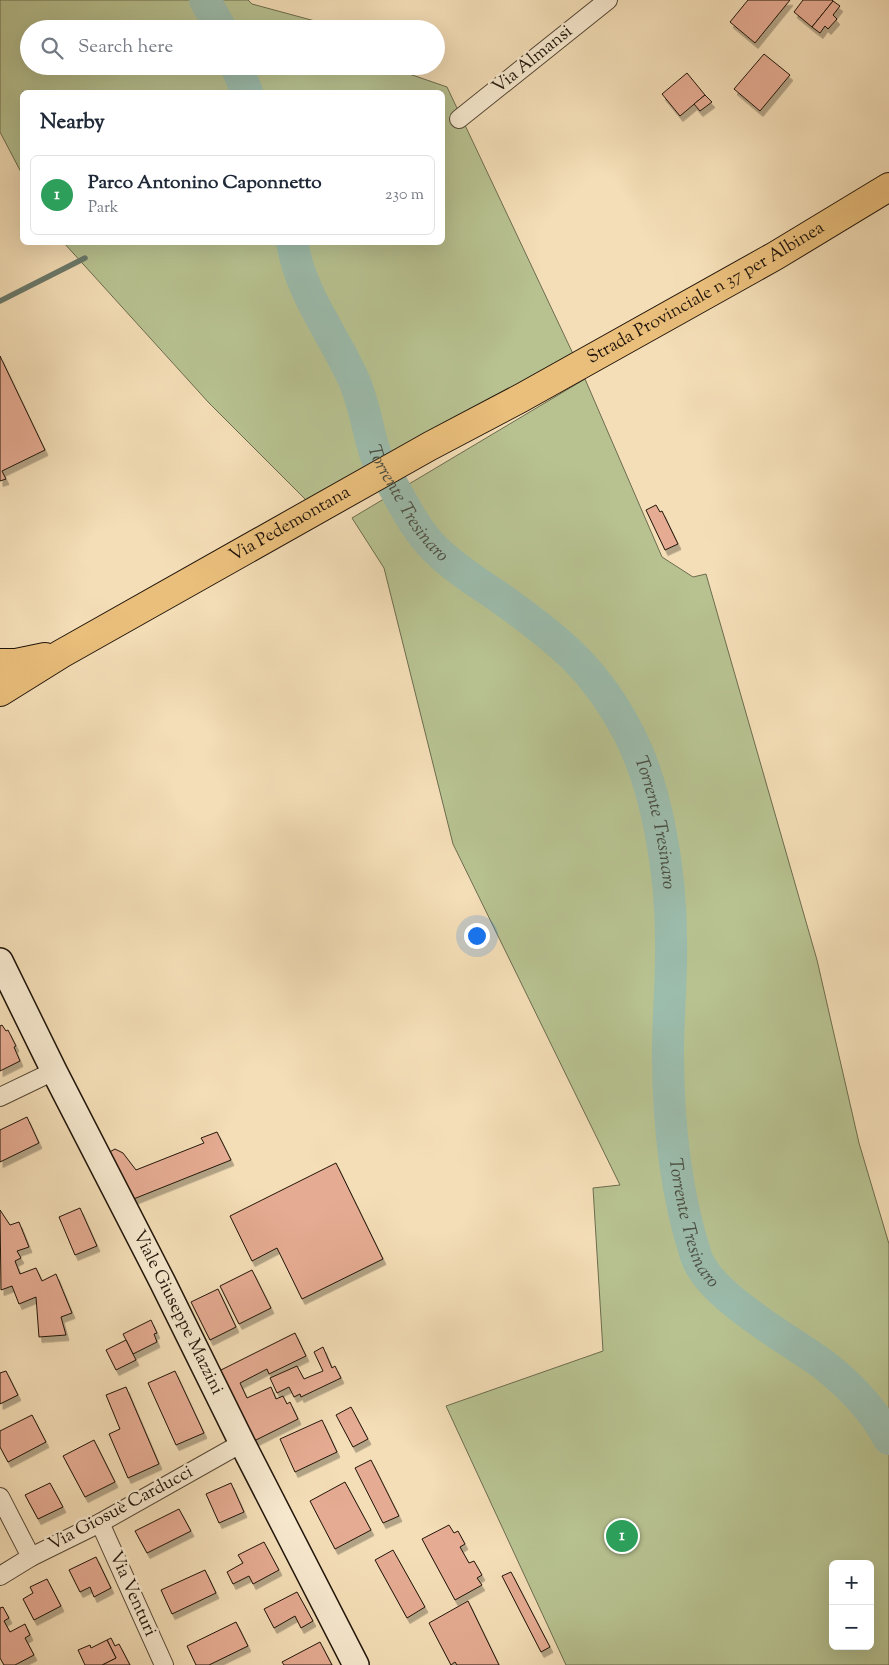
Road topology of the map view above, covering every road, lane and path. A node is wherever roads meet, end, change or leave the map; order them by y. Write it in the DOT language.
graph roads {
  1 [pos="608,0"];
  2 [pos="459,119"];
  3 [pos="889,187"];
  4 [pos="522,398"];
  5 [pos="61,654"];
  6 [pos="0,663"];
  7 [pos="0,692"];
  8 [pos="0,960"];
  9 [pos="54,1071"];
  10 [pos="0,1097"];
  11 [pos="242,1443"];
  12 [pos="0,1497"];
  13 [pos="100,1523"];
  14 [pos="31,1557"];
  15 [pos="0,1576"];
  16 [pos="164,1665"];
  17 [pos="356,1665"];
  1 -- 2 [label="street, Via Almansi"];
  3 -- 4 [label="main road, Strada Provinciale n 37 per Albinea"];
  4 -- 5 [label="main road, Via Pedemontana"];
  5 -- 6 [label="main road, Via Pedemontana"];
  5 -- 7 [label="main road, Via Pedemontana"];
  8 -- 9 [label="street, Viale Giuseppe Mazzini"];
  9 -- 10 [label="street"];
  9 -- 11 [label="street, Viale Giuseppe Mazzini"];
  11 -- 13 [label="street, Via Giosuè Carducci"];
  11 -- 17 [label="street, Viale Giuseppe Mazzini"];
  12 -- 14 [label="street"];
  13 -- 14 [label="street, Via Giosuè Carducci"];
  13 -- 16 [label="street, Via Venturi"];
  14 -- 15 [label="street, Via Giosuè Carducci"];
}
